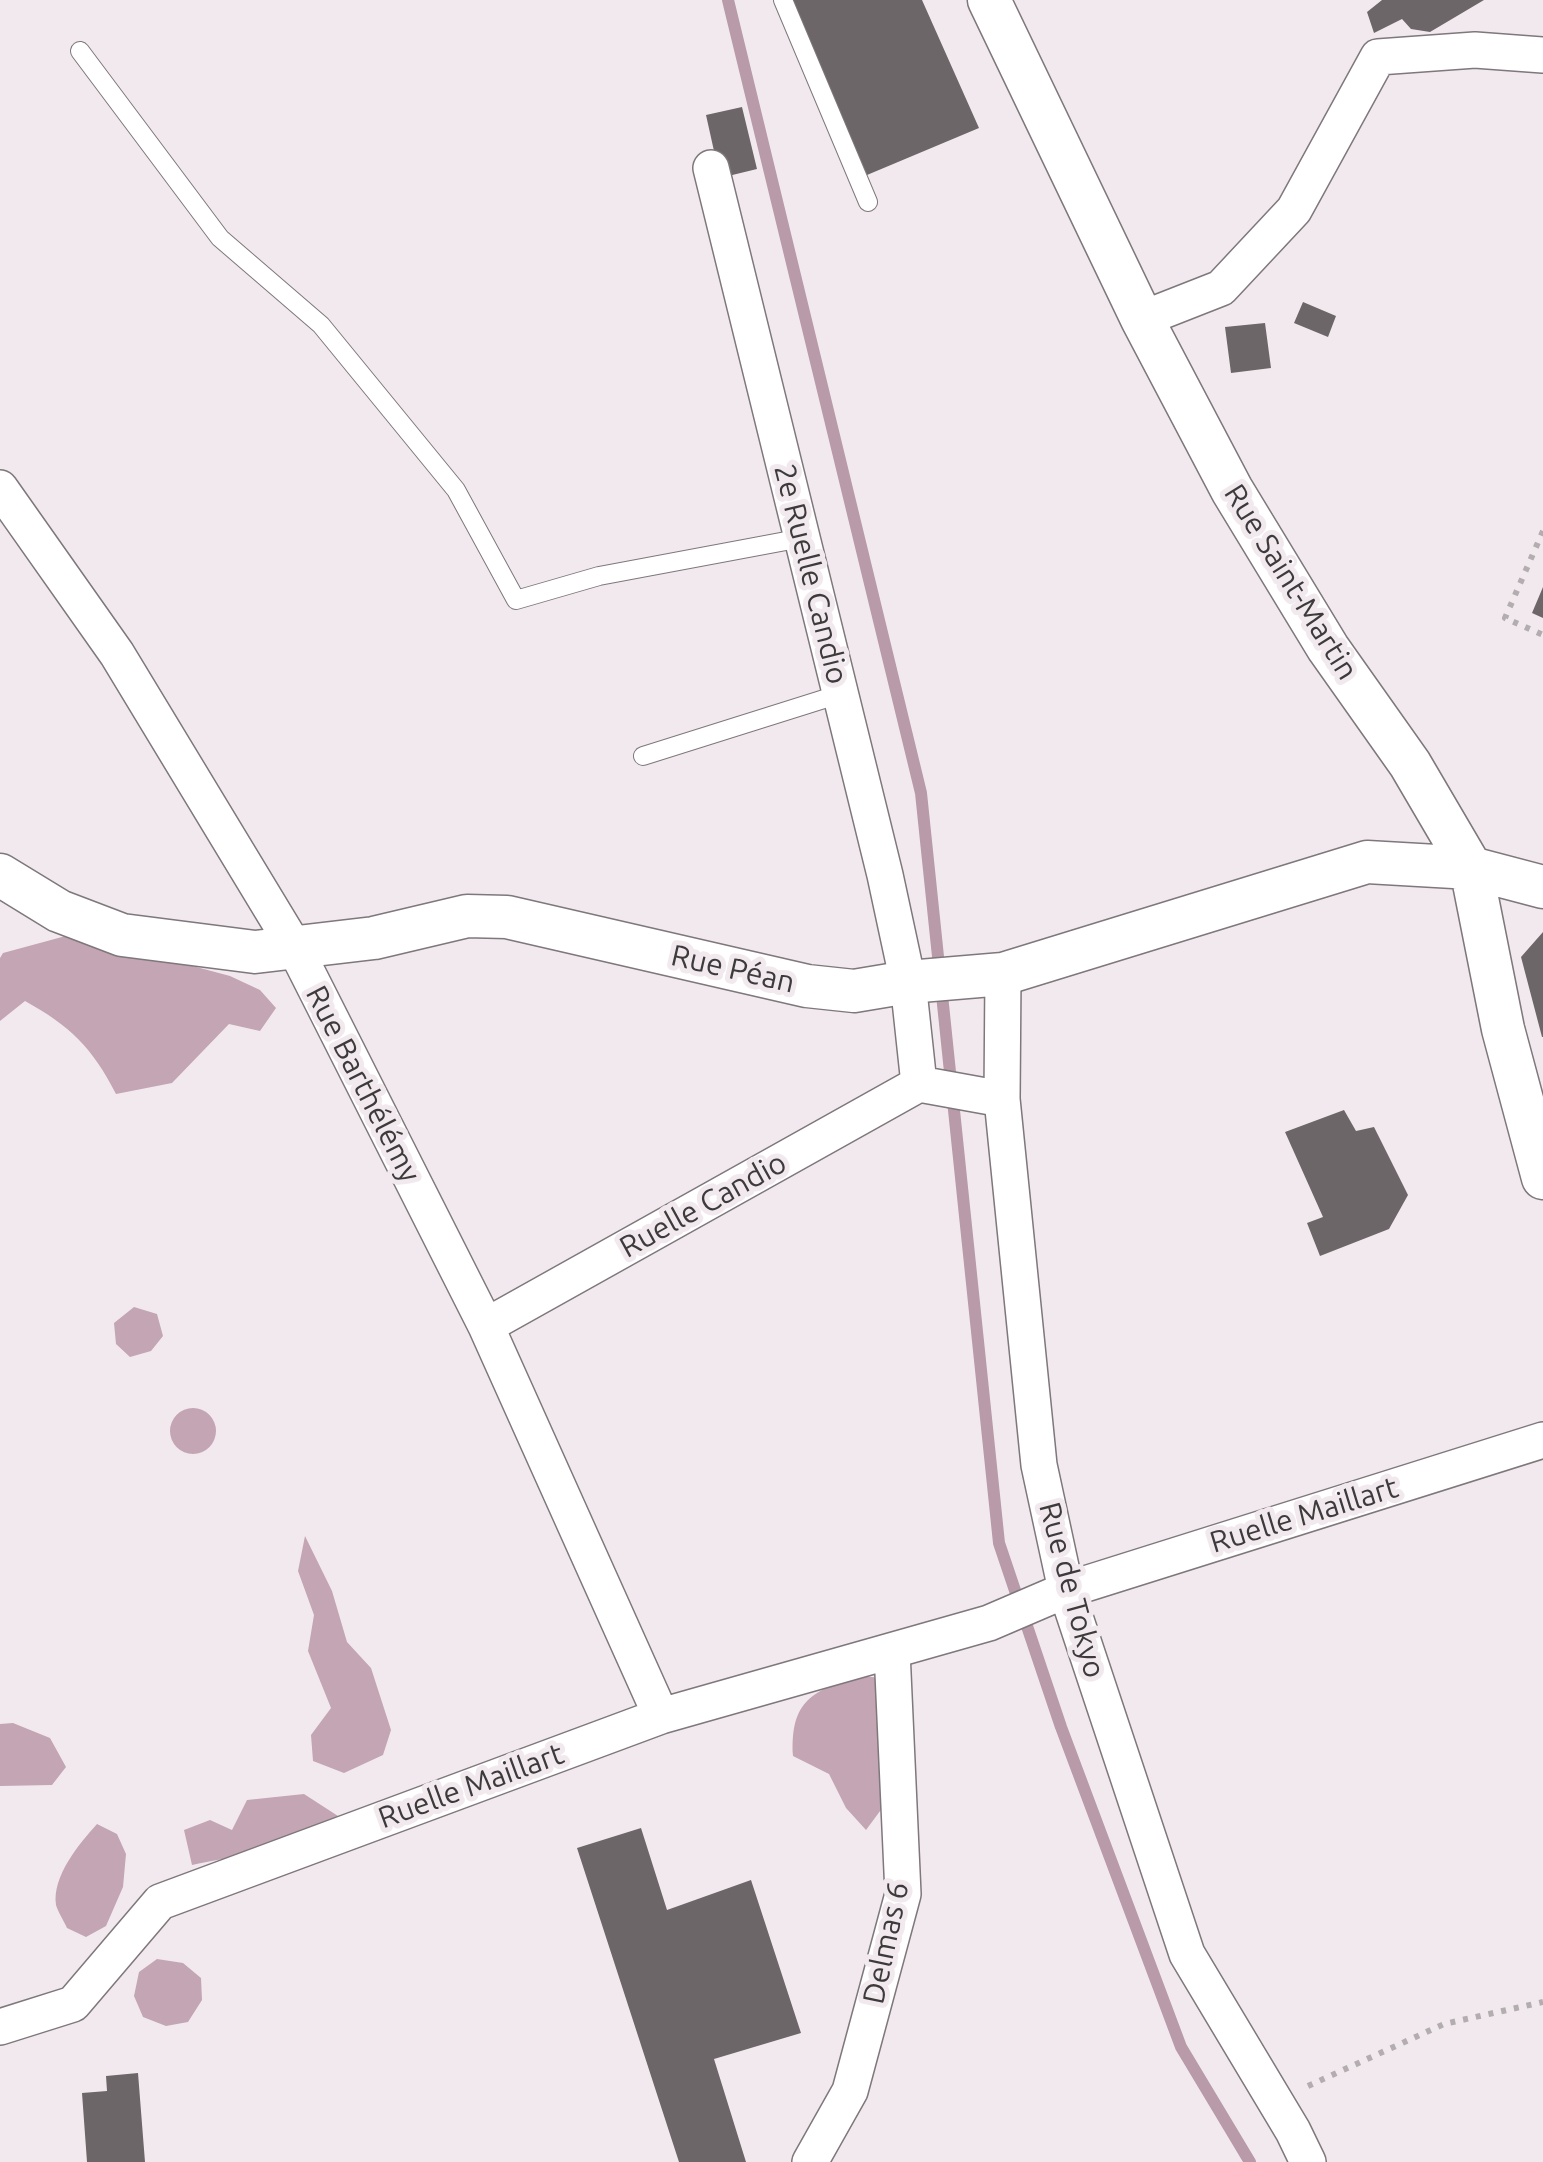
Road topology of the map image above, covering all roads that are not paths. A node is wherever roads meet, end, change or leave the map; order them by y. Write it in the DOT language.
graph roads {
  1 [pos="782,0"];
  2 [pos="990,0"];
  3 [pos="80,51"];
  4 [pos="1543,56"];
  5 [pos="711,168"];
  6 [pos="868,202"];
  7 [pos="1142,319"];
  8 [pos="0,488"];
  9 [pos="802,538"];
  10 [pos="840,694"];
  11 [pos="643,756"];
  12 [pos="1470,868"];
  13 [pos="0,875"];
  14 [pos="1543,887"];
  15 [pos="295,948"];
  16 [pos="1003,974"];
  17 [pos="908,982"];
  18 [pos="920,1084"];
  19 [pos="1002,1099"];
  20 [pos="1543,1178"];
  21 [pos="486,1326"];
  22 [pos="1543,1440"];
  23 [pos="1066,1590"];
  24 [pos="892,1652"];
  25 [pos="660,1716"];
  26 [pos="0,2027"];
  27 [pos="810,2162"];
  28 [pos="1308,2162"];
  1 -- 6 [label="lane"];
  2 -- 7 [label="street, Rue Saint-Martin"];
  3 -- 9 [label="lane"];
  4 -- 7 [label="street"];
  5 -- 9 [label="street, 2e Ruelle Candio"];
  7 -- 12 [label="street, Rue Saint-Martin"];
  8 -- 15 [label="street, Rue Barthélémy"];
  9 -- 10 [label="street, 2e Ruelle Candio"];
  10 -- 11 [label="lane"];
  10 -- 17 [label="street, 2e Ruelle Candio"];
  12 -- 14 [label="street, Rue Péan"];
  12 -- 16 [label="street, Rue Péan"];
  12 -- 20 [label="street, Rue Saint-Martin"];
  13 -- 15 [label="street, Rue Péan"];
  15 -- 17 [label="street, Rue Péan"];
  15 -- 21 [label="street, Rue Barthélémy"];
  16 -- 17 [label="street, Rue Péan"];
  16 -- 19 [label="street, Rue de Tokyo"];
  17 -- 18 [label="street, 2e Ruelle Candio"];
  18 -- 19 [label="street"];
  18 -- 21 [label="street, Ruelle Candio"];
  19 -- 23 [label="street, Rue de Tokyo"];
  21 -- 25 [label="street, Rue Barthélémy"];
  22 -- 23 [label="street, Ruelle Maillart"];
  23 -- 24 [label="street, Ruelle Maillart"];
  23 -- 28 [label="street, Rue de Tokyo"];
  24 -- 25 [label="street, Ruelle Maillart"];
  24 -- 27 [label="street, Delmas 6"];
  25 -- 26 [label="street, Ruelle Maillart"];
}
